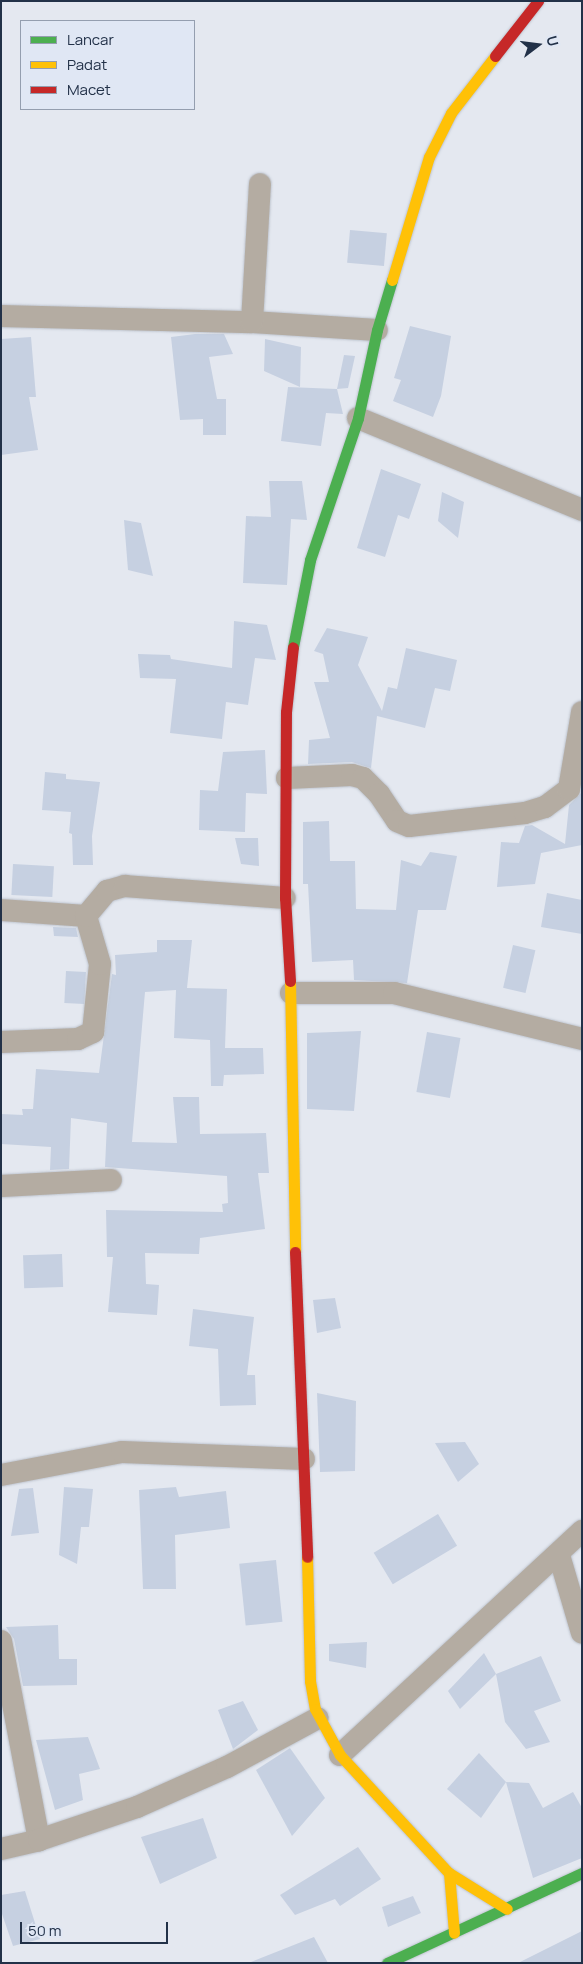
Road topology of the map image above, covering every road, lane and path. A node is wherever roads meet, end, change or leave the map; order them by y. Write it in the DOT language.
graph roads {
  1 [pos="538,1"];
  2 [pos="260,184"];
  3 [pos="1,316"];
  4 [pos="252,322"];
  5 [pos="377,330"];
  6 [pos="358,418"];
  7 [pos="582,510"];
  8 [pos="582,712"];
  9 [pos="287,778"];
  10 [pos="285,898"];
  11 [pos="1,910"];
  12 [pos="86,916"];
  13 [pos="291,993"];
  14 [pos="582,1039"];
  15 [pos="1,1042"];
  16 [pos="111,1180"];
  17 [pos="1,1186"];
  18 [pos="304,1459"];
  19 [pos="1,1475"];
  20 [pos="582,1531"];
  21 [pos="559,1554"];
  22 [pos="582,1634"];
  23 [pos="1,1641"];
  24 [pos="318,1718"];
  25 [pos="340,1754"];
  26 [pos="39,1840"];
  27 [pos="1,1849"];
  28 [pos="449,1873"];
  29 [pos="582,1873"];
  30 [pos="507,1908"];
  31 [pos="454,1933"];
  32 [pos="387,1963"];
  1 -- 5 [label="street"];
  2 -- 4 [label="street"];
  3 -- 4 [label="street"];
  4 -- 5 [label="street"];
  5 -- 6 [label="street"];
  6 -- 7 [label="street"];
  6 -- 9 [label="street"];
  8 -- 9 [label="street"];
  9 -- 10 [label="street"];
  10 -- 12 [label="street"];
  10 -- 13 [label="street"];
  11 -- 12 [label="street"];
  12 -- 15 [label="street"];
  13 -- 14 [label="street"];
  13 -- 18 [label="street"];
  16 -- 17 [label="street"];
  18 -- 19 [label="street"];
  18 -- 24 [label="street"];
  20 -- 21 [label="street"];
  21 -- 22 [label="street"];
  21 -- 25 [label="street"];
  23 -- 26 [label="street"];
  24 -- 25 [label="street"];
  24 -- 26 [label="street"];
  25 -- 28 [label="street"];
  26 -- 27 [label="street"];
  28 -- 30 [label="street"];
  28 -- 31 [label="street"];
  29 -- 30 [label="street"];
  30 -- 31 [label="street"];
  31 -- 32 [label="street"];
}
